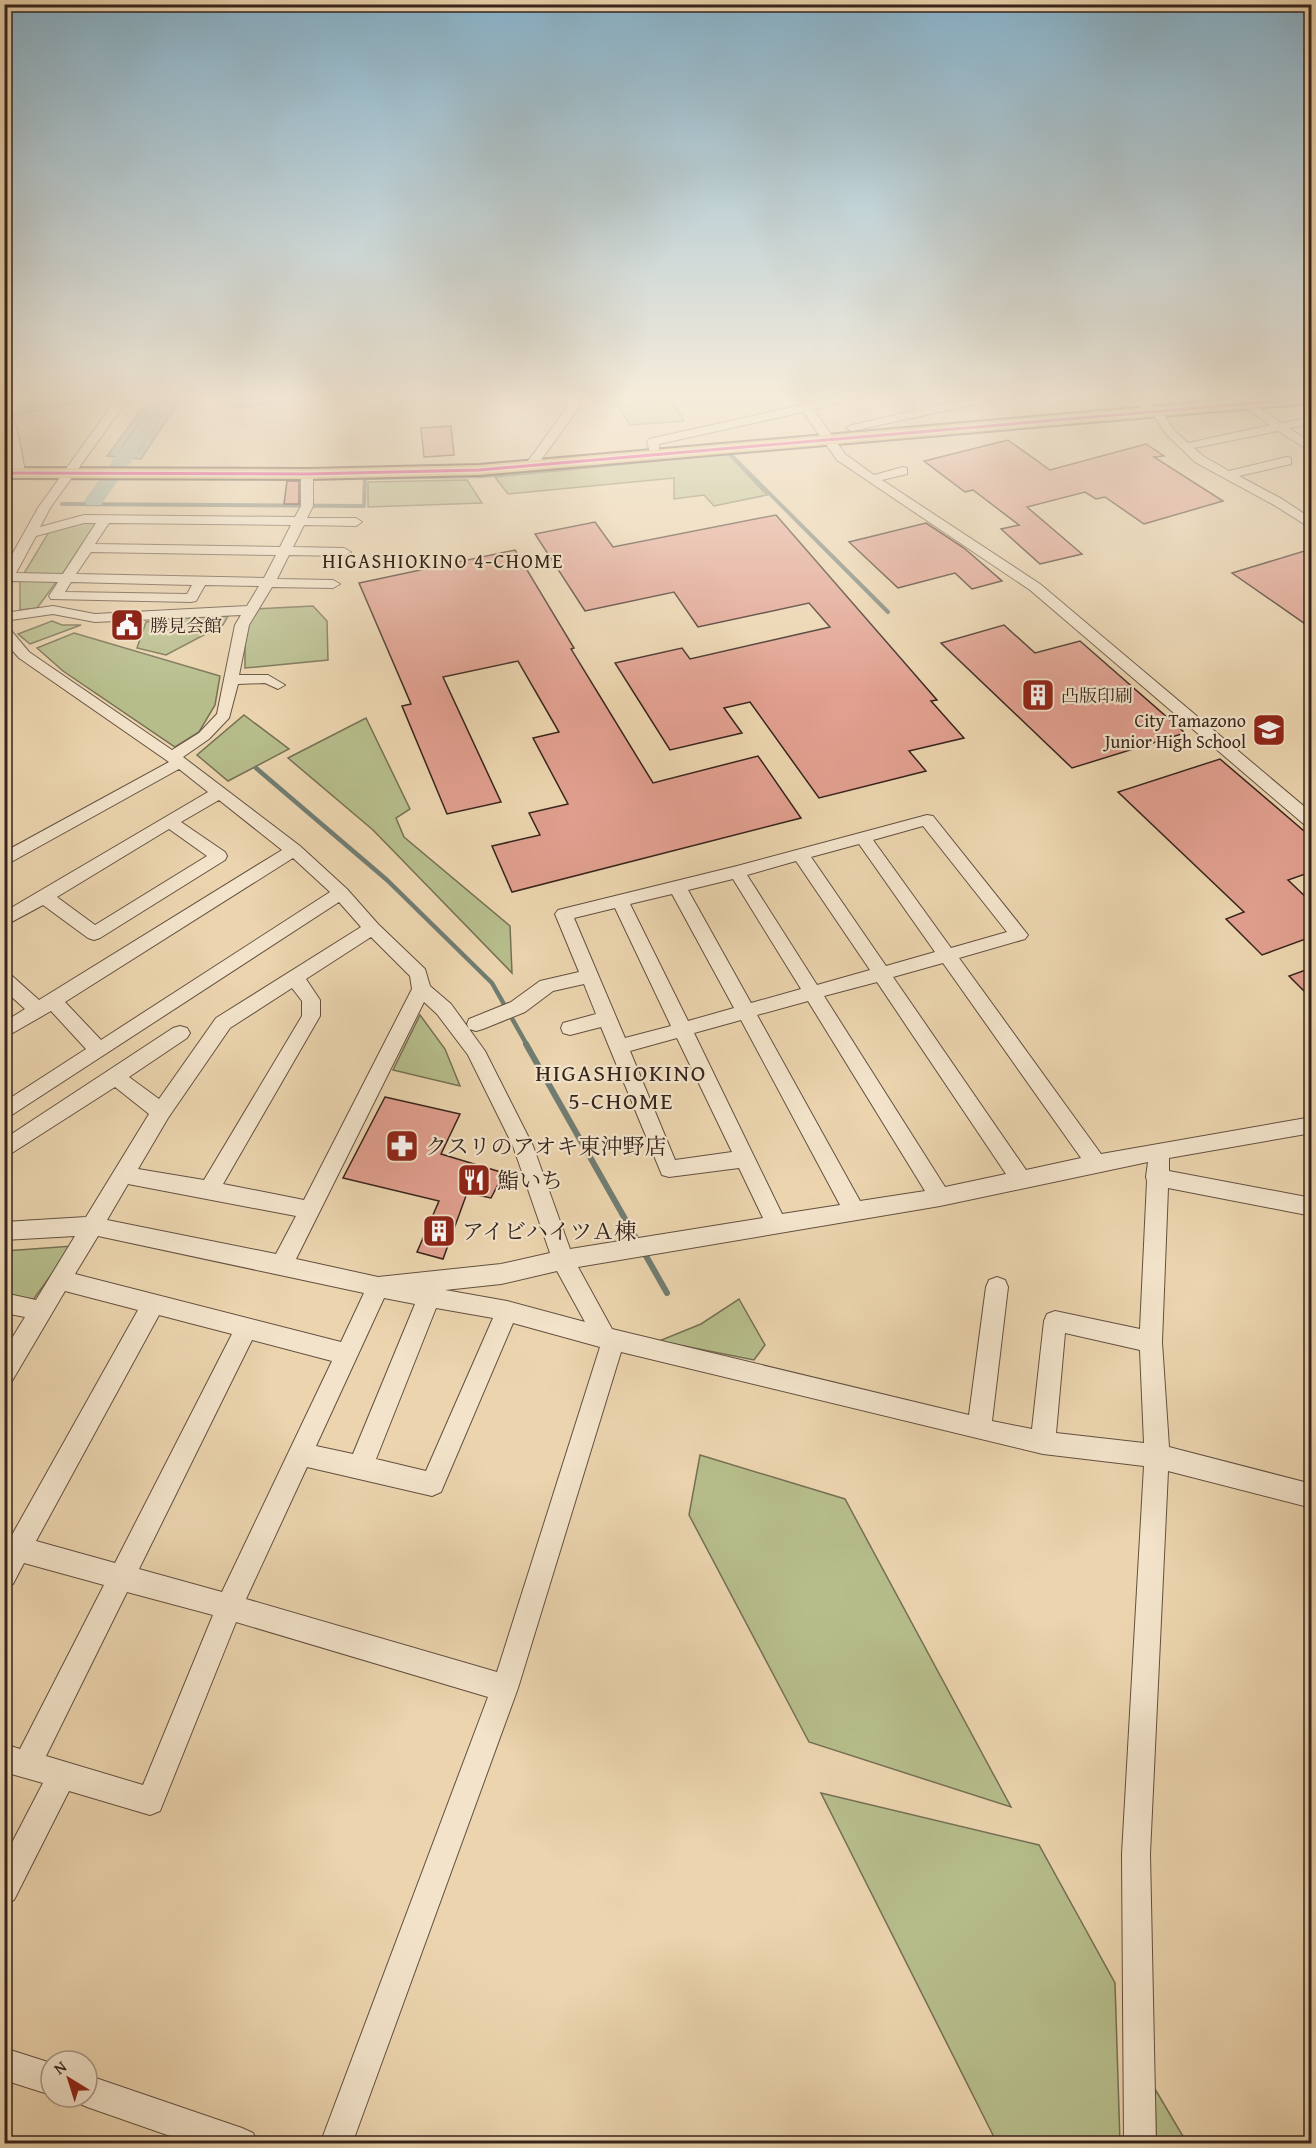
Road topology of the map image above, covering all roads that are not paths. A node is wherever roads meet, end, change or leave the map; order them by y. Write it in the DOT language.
graph roads {
  1 [pos="53,495"];
  2 [pos="307,495"];
  3 [pos="896,495"];
  4 [pos="1265,495"];
  5 [pos="105,519"];
  6 [pos="300,520"];
  7 [pos="356,522"];
  8 [pos="1311,525"];
  9 [pos="965,526"];
  10 [pos="950,530"];
  11 [pos="31,533"];
  12 [pos="86,548"];
  13 [pos="285,551"];
  14 [pos="344,552"];
  15 [pos="67,579"];
  16 [pos="6,582"];
  17 [pos="200,582"];
  18 [pos="268,583"];
  19 [pos="333,584"];
  20 [pos="250,610"];
  21 [pos="4,617"];
  22 [pos="4,631"];
  23 [pos="230,680"];
  24 [pos="278,685"];
  25 [pos="176,759"];
  26 [pos="220,792"];
  27 [pos="170,822"];
  28 [pos="1311,822"];
  29 [pos="863,838"];
  30 [pos="294,850"];
  31 [pos="800,855"];
  32 [pos="4,860"];
  33 [pos="737,872"];
  34 [pos="677,886"];
  35 [pos="341,893"];
  36 [pos="44,896"];
  37 [pos="620,900"];
  38 [pos="4,920"];
  39 [pos="372,928"];
  40 [pos="947,955"];
  41 [pos="882,974"];
  42 [pos="590,976"];
  43 [pos="296,978"];
  44 [pos="4,979"];
  45 [pos="421,989"];
  46 [pos="813,993"];
  47 [pos="46,1006"];
  48 [pos="747,1012"];
  49 [pos="608,1018"];
  50 [pos="476,1024"];
  51 [pos="570,1028"];
  52 [pos="683,1030"];
  53 [pos="4,1031"];
  54 [pos="180,1033"];
  55 [pos="620,1047"];
  56 [pos="99,1050"];
  57 [pos="115,1076"];
  58 [pos="4,1112"];
  59 [pos="161,1112"];
  60 [pos="1311,1125"];
  61 [pos="4,1149"];
  62 [pos="1159,1152"];
  63 [pos="745,1159"];
  64 [pos="1096,1163"];
  65 [pos="124,1175"];
  66 [pos="1156,1178"];
  67 [pos="1022,1180"];
  68 [pos="209,1190"];
  69 [pos="940,1197"];
  70 [pos="1311,1207"];
  71 [pos="309,1210"];
  72 [pos="854,1210"];
  73 [pos="777,1225"];
  74 [pos="93,1226"];
  75 [pos="4,1231"];
  76 [pos="563,1260"];
  77 [pos="282,1265"];
  78 [pos="61,1280"];
  79 [pos="378,1287"];
  80 [pos="997,1287"];
  81 [pos="429,1296"];
  82 [pos="4,1302"];
  83 [pos="154,1303"];
  84 [pos="42,1311"];
  85 [pos="507,1311"];
  86 [pos="247,1327"];
  87 [pos="609,1339"];
  88 [pos="1151,1342"];
  89 [pos="346,1354"];
  90 [pos="4,1373"];
  91 [pos="979,1430"];
  92 [pos="1043,1443"];
  93 [pos="300,1454"];
  94 [pos="1157,1456"];
  95 [pos="360,1468"];
  96 [pos="1311,1496"];
  97 [pos="12,1547"];
  98 [pos="4,1575"];
  99 [pos="121,1579"];
  100 [pos="229,1607"];
  101 [pos="505,1688"];
  102 [pos="16,1762"];
  103 [pos="62,1776"];
  104 [pos="4,1890"];
  105 [pos="4,2064"];
  106 [pos="39,2075"];
  107 [pos="99,2095"];
  108 [pos="242,2144"];
  109 [pos="336,2144"];
  110 [pos="1140,2144"];
  1 -- 11 [label="street"];
  2 -- 6 [label="street"];
  3 -- 10 [label="street"];
  4 -- 8 [label="street"];
  5 -- 6 [label="street"];
  5 -- 11 [label="street"];
  5 -- 12 [label="street"];
  6 -- 7 [label="street"];
  6 -- 13 [label="street"];
  9 -- 10 [label="street"];
  10 -- 28 [label="street"];
  11 -- 16 [label="street"];
  12 -- 13 [label="street"];
  12 -- 15 [label="street"];
  13 -- 14 [label="street"];
  13 -- 18 [label="street"];
  15 -- 16 [label="street"];
  15 -- 17 [label="street"];
  15 -- 17 [label="street"];
  17 -- 18 [label="street"];
  18 -- 19 [label="street"];
  18 -- 20 [label="street"];
  20 -- 21 [label="street"];
  20 -- 23 [label="street"];
  22 -- 25 [label="street"];
  23 -- 24 [label="street"];
  23 -- 25 [label="street"];
  25 -- 26 [label="street"];
  25 -- 32 [label="street"];
  26 -- 27 [label="street"];
  26 -- 30 [label="street"];
  27 -- 36 [label="street"];
  27 -- 36 [label="street"];
  29 -- 31 [label="street"];
  29 -- 40 [label="street"];
  29 -- 40 [label="street"];
  30 -- 35 [label="street"];
  30 -- 47 [label="street"];
  31 -- 33 [label="street"];
  31 -- 41 [label="street"];
  33 -- 34 [label="street"];
  33 -- 46 [label="street"];
  34 -- 37 [label="street"];
  34 -- 48 [label="street"];
  35 -- 39 [label="street"];
  35 -- 56 [label="street"];
  36 -- 38 [label="street"];
  37 -- 42 [label="street"];
  37 -- 52 [label="street"];
  39 -- 43 [label="street"];
  39 -- 45 [label="street"];
  40 -- 41 [label="street"];
  40 -- 64 [label="street"];
  41 -- 46 [label="street"];
  41 -- 67 [label="street"];
  42 -- 49 [label="street"];
  42 -- 50 [label="street"];
  43 -- 59 [label="street"];
  43 -- 68 [label="street"];
  44 -- 47 [label="street"];
  45 -- 71 [label="street"];
  45 -- 76 [label="street"];
  46 -- 48 [label="street"];
  46 -- 69 [label="street"];
  47 -- 53 [label="street"];
  47 -- 56 [label="street"];
  48 -- 52 [label="street"];
  48 -- 72 [label="street"];
  49 -- 51 [label="street"];
  49 -- 55 [label="street"];
  52 -- 55 [label="street"];
  52 -- 63 [label="street"];
  54 -- 57 [label="street"];
  55 -- 63 [label="street"];
  56 -- 58 [label="street"];
  57 -- 59 [label="street"];
  57 -- 61 [label="street"];
  59 -- 65 [label="street"];
  60 -- 62 [label="street"];
  62 -- 64 [label="street"];
  62 -- 66 [label="street"];
  63 -- 73 [label="street"];
  64 -- 67 [label="street"];
  65 -- 68 [label="street"];
  65 -- 74 [label="street"];
  66 -- 70 [label="street"];
  66 -- 88 [label="street"];
  67 -- 69 [label="street"];
  68 -- 71 [label="street"];
  69 -- 72 [label="street"];
  71 -- 77 [label="street"];
  72 -- 73 [label="street"];
  73 -- 76 [label="street"];
  74 -- 75 [label="street"];
  74 -- 77 [label="street"];
  74 -- 78 [label="street"];
  76 -- 79 [label="street"];
  76 -- 87 [label="street"];
  77 -- 79 [label="street"];
  78 -- 83 [label="street"];
  78 -- 84 [label="street"];
  79 -- 81 [label="street"];
  79 -- 89 [label="street"];
  80 -- 91 [label="street"];
  81 -- 85 [label="street"];
  81 -- 95 [label="street"];
  82 -- 84 [label="street"];
  83 -- 86 [label="street"];
  83 -- 97 [label="street"];
  84 -- 90 [label="street"];
  85 -- 87 [label="street"];
  85 -- 95 [label="street"];
  86 -- 89 [label="street"];
  86 -- 99 [label="street"];
  87 -- 91 [label="street"];
  87 -- 101 [label="street"];
  88 -- 92 [label="street"];
  88 -- 94 [label="street"];
  89 -- 93 [label="street"];
  91 -- 92 [label="street"];
  92 -- 94 [label="street"];
  93 -- 95 [label="street"];
  93 -- 100 [label="street"];
  94 -- 96 [label="street"];
  94 -- 110 [label="street"];
  97 -- 98 [label="street"];
  97 -- 99 [label="street"];
  99 -- 100 [label="street"];
  99 -- 102 [label="street"];
  100 -- 101 [label="street"];
  100 -- 103 [label="street"];
  101 -- 109 [label="street"];
  102 -- 103 [label="street"];
  103 -- 104 [label="street"];
  105 -- 106 [label="street"];
  107 -- 108 [label="street"];
}
